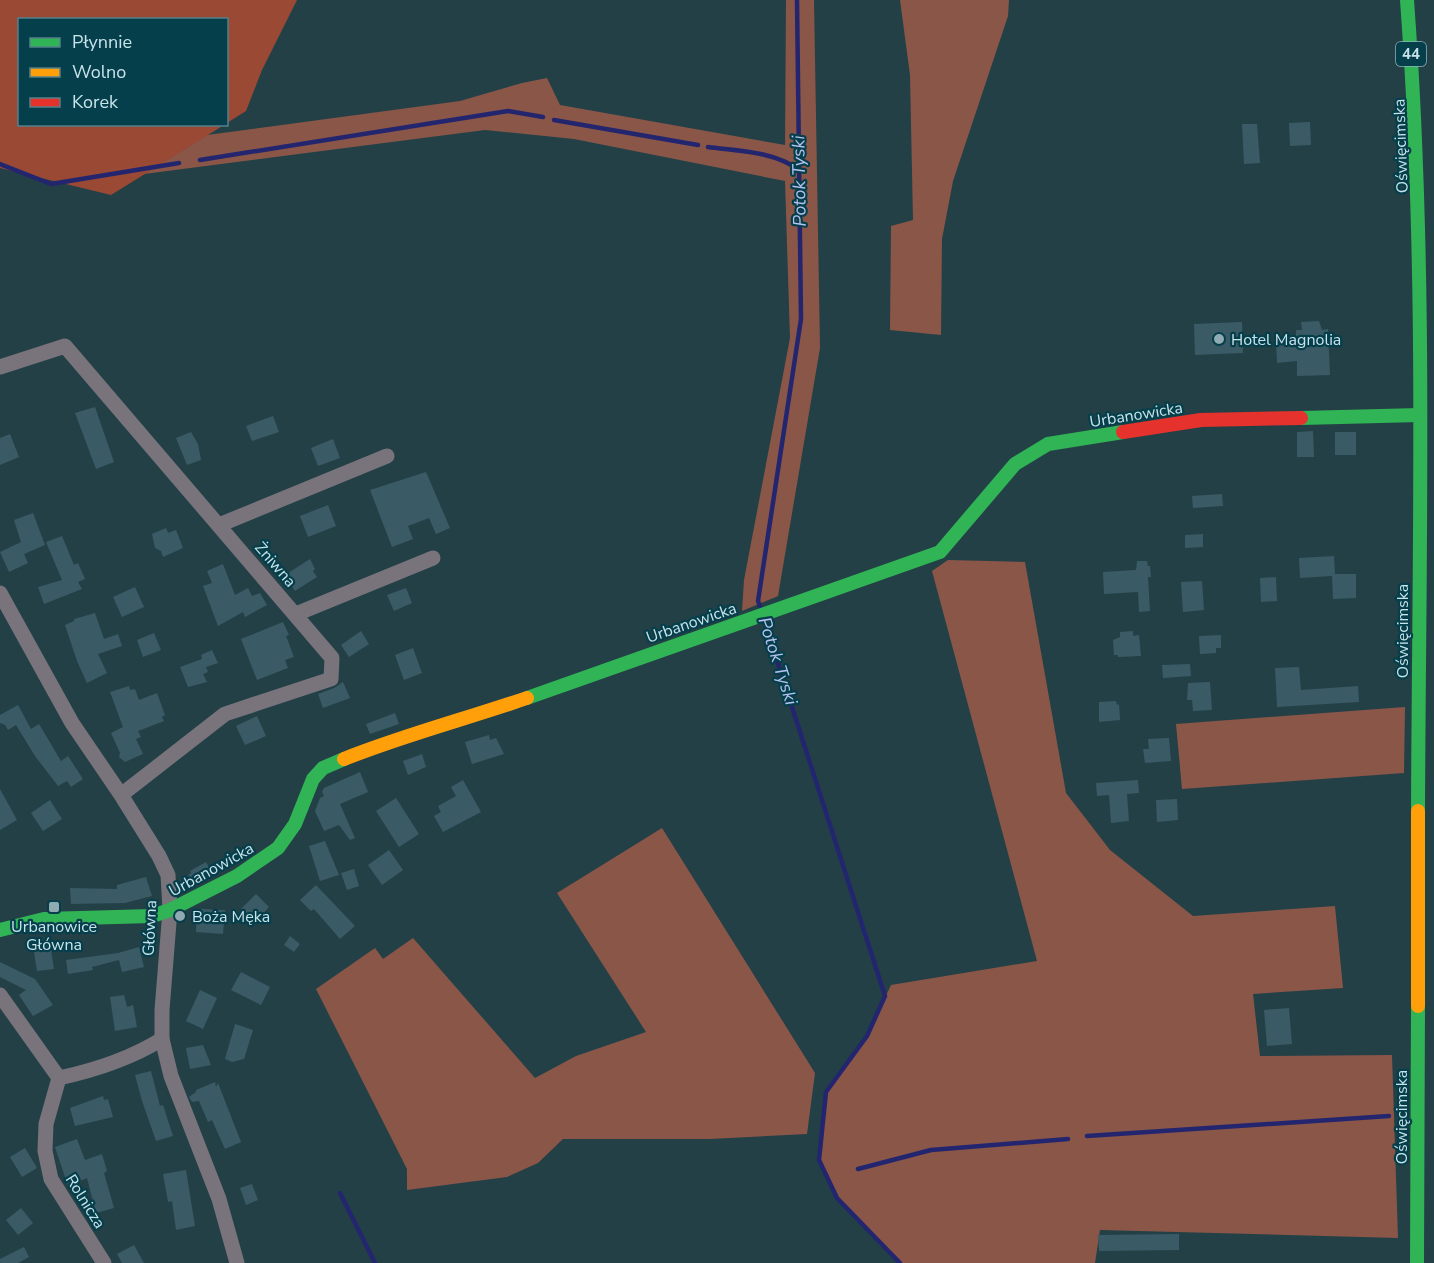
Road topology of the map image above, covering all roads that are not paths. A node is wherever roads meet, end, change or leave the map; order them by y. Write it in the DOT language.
graph roads {
  1 [pos="1407,0"];
  2 [pos="0,367"];
  3 [pos="1420,415"];
  4 [pos="387,456"];
  5 [pos="219,525"];
  6 [pos="433,558"];
  7 [pos="0,593"];
  8 [pos="296,614"];
  9 [pos="121,795"];
  10 [pos="170,910"];
  11 [pos="0,930"];
  12 [pos="0,995"];
  13 [pos="162,1039"];
  14 [pos="59,1078"];
  15 [pos="1417,1189"];
  16 [pos="1434,1189"];
  17 [pos="104,1263"];
  18 [pos="237,1263"];
  19 [pos="1417,1263"];
  1 -- 3 [label="main road, Oświęcimska / 44"];
  2 -- 5 [label="street, Żniwna"];
  3 -- 10 [label="main road, Urbanowicka"];
  3 -- 15 [label="main road, Oświęcimska / 44"];
  4 -- 5 [label="street"];
  5 -- 8 [label="street, Żniwna"];
  6 -- 8 [label="street"];
  7 -- 9 [label="street, Główna"];
  8 -- 9 [label="street, Żniwna"];
  9 -- 10 [label="street, Główna"];
  10 -- 11 [label="main road, Urbanowicka"];
  10 -- 13 [label="street, Główna"];
  12 -- 14 [label="street"];
  13 -- 14 [label="street"];
  13 -- 18 [label="street, Główna"];
  14 -- 17 [label="street, Rolnicza"];
  15 -- 16 [label="street"];
  15 -- 19 [label="main road, Oświęcimska / 44"];
}
